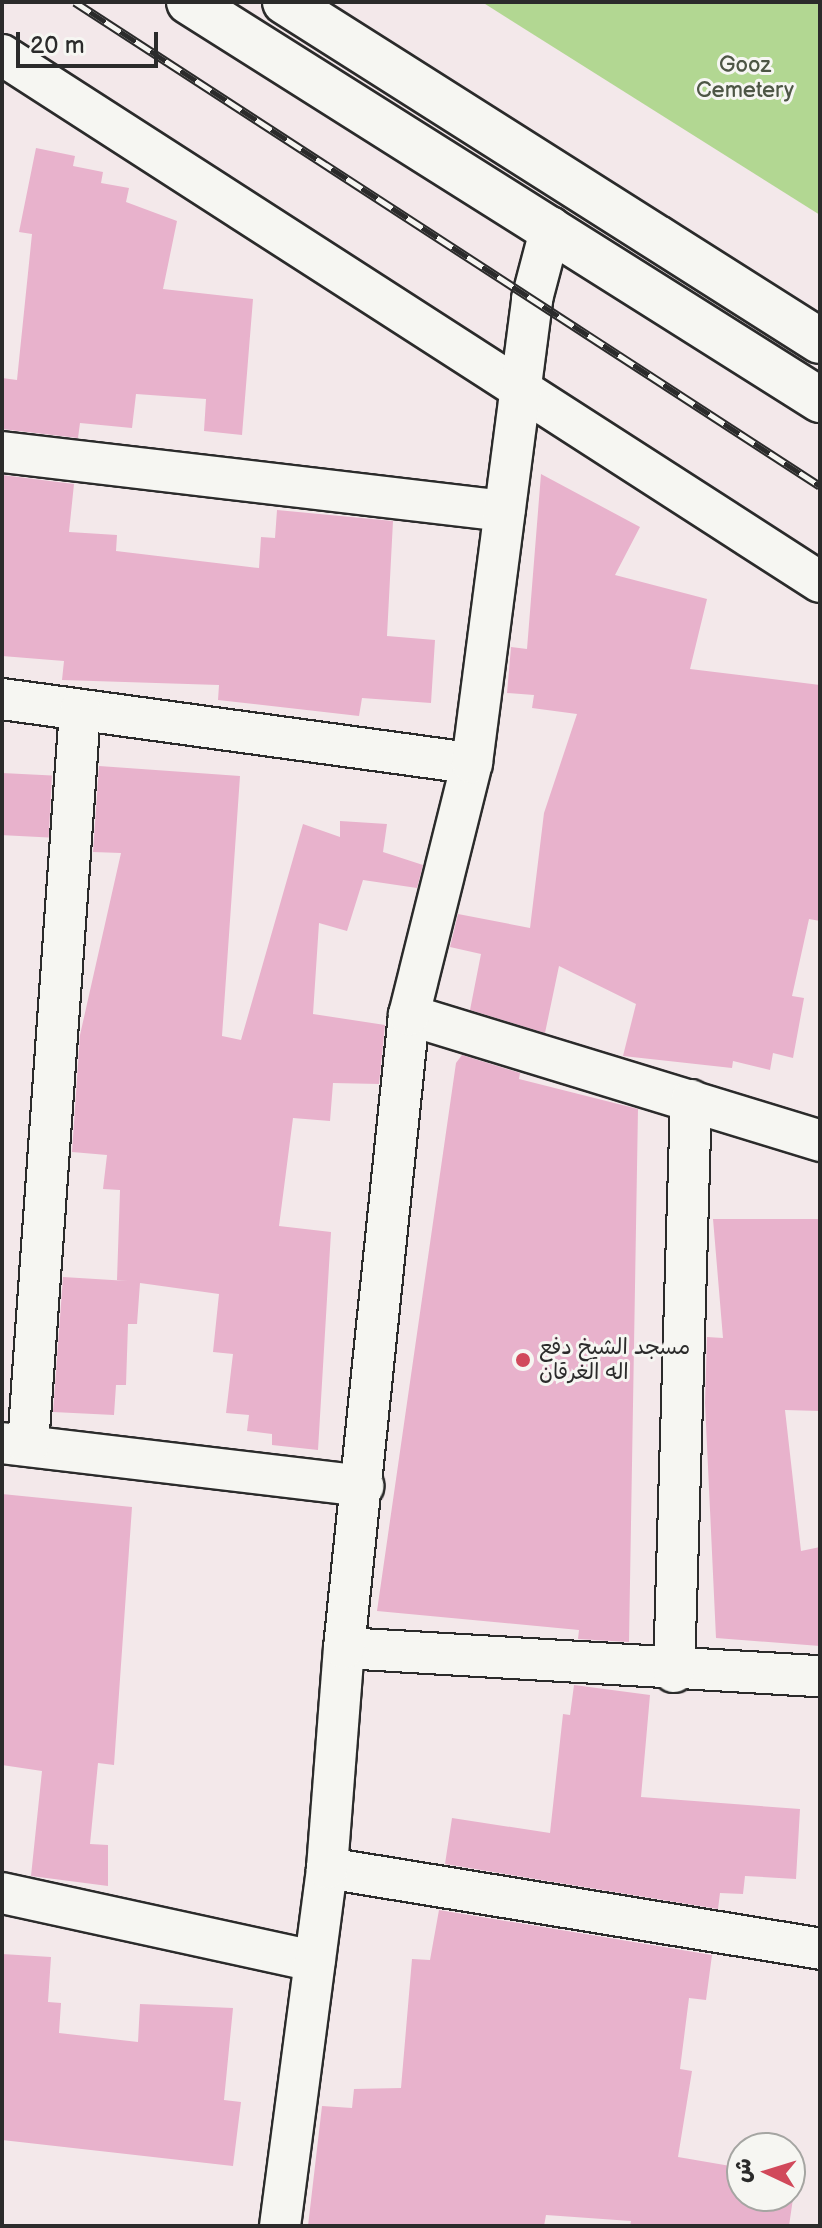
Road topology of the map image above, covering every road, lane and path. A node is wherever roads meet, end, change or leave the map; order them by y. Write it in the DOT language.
graph roads {
  1 [pos="189,2"];
  2 [pos="285,2"];
  3 [pos="2,55"];
  4 [pos="551,227"];
  5 [pos="820,341"];
  6 [pos="520,393"];
  7 [pos="820,400"];
  8 [pos="2,452"];
  9 [pos="505,511"];
  10 [pos="820,582"];
  11 [pos="2,699"];
  12 [pos="80,710"];
  13 [pos="472,763"];
  14 [pos="409,1015"];
  15 [pos="691,1100"];
  16 [pos="820,1141"];
  17 [pos="15,1444"];
  18 [pos="363,1486"];
  19 [pos="344,1648"];
  20 [pos="674,1672"];
  21 [pos="820,1676"];
  22 [pos="327,1868"];
  23 [pos="2,1893"];
  24 [pos="820,1949"];
  25 [pos="315,1961"];
  26 [pos="280,2226"];
  1 -- 4 [label="main road"];
  2 -- 5 [label="main road"];
  3 -- 6 [label="street"];
  4 -- 6 [label="street"];
  4 -- 7 [label="main road"];
  6 -- 9 [label="street"];
  6 -- 10 [label="street"];
  8 -- 9 [label="street"];
  9 -- 13 [label="street"];
  11 -- 12 [label="street"];
  12 -- 13 [label="street"];
  12 -- 17 [label="street"];
  13 -- 14 [label="street"];
  14 -- 15 [label="street"];
  14 -- 18 [label="street"];
  15 -- 16 [label="street"];
  15 -- 20 [label="street"];
  17 -- 18 [label="street"];
  18 -- 19 [label="street"];
  19 -- 20 [label="street"];
  19 -- 22 [label="street"];
  20 -- 21 [label="street"];
  22 -- 24 [label="street"];
  22 -- 25 [label="street"];
  23 -- 25 [label="street"];
  25 -- 26 [label="street"];
}
